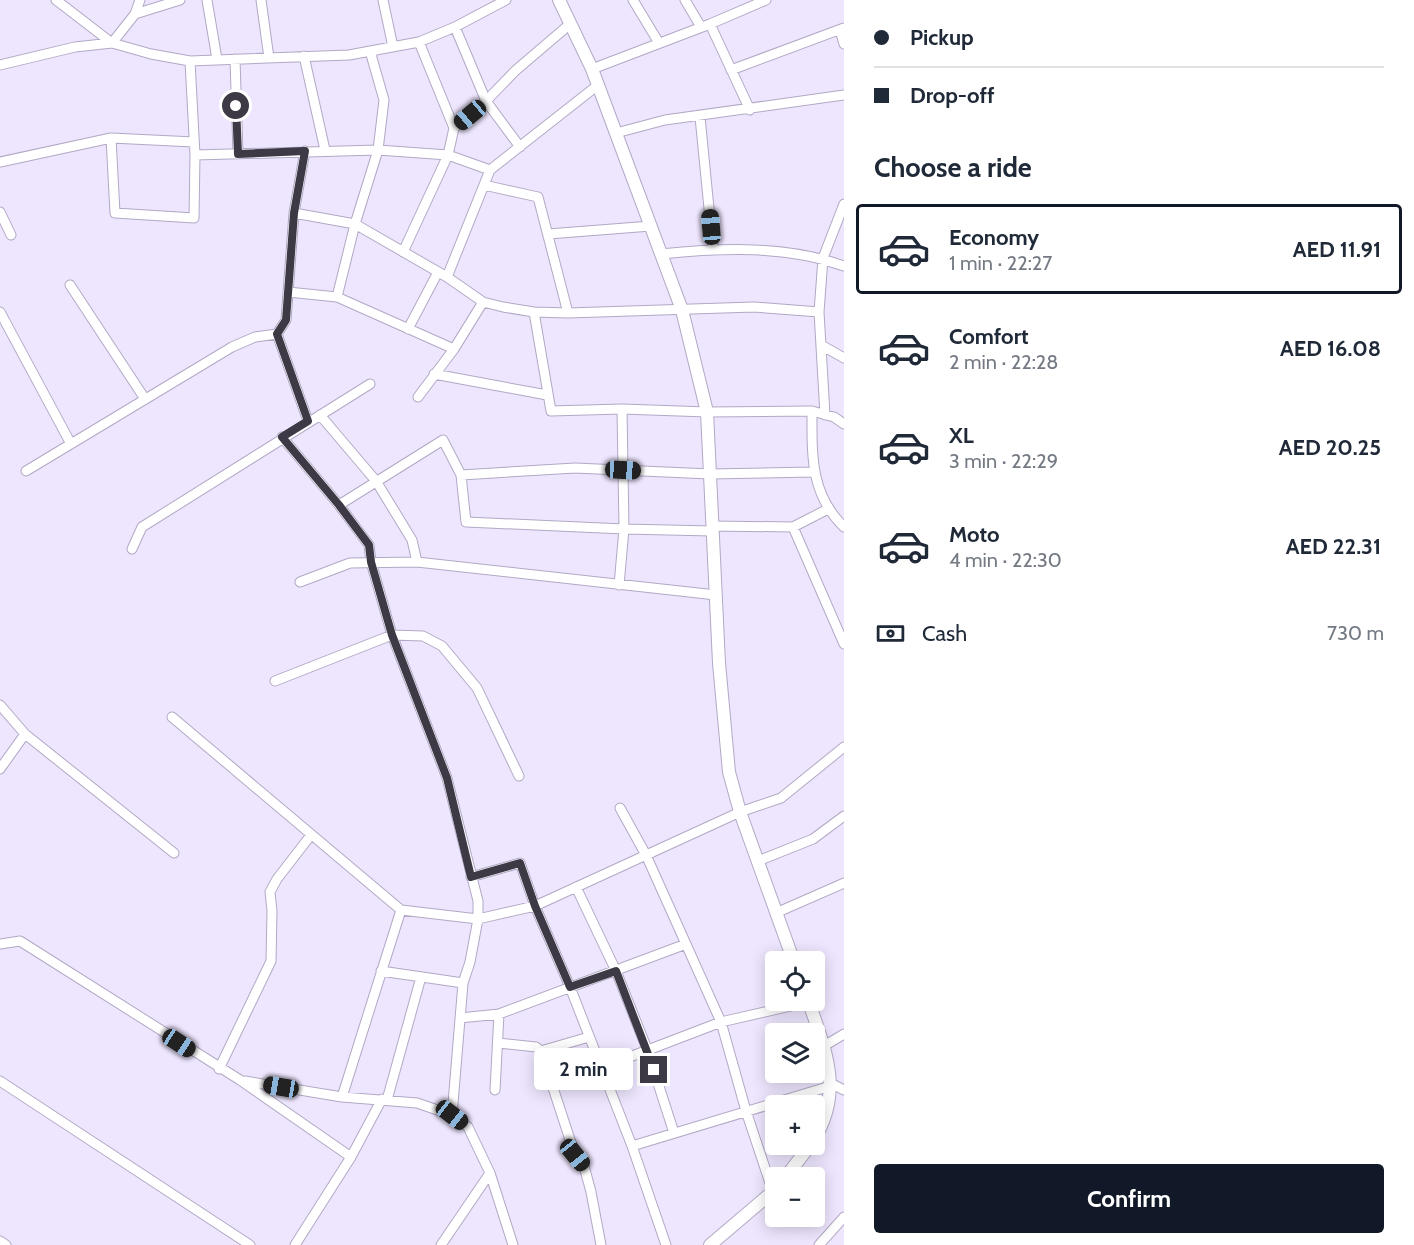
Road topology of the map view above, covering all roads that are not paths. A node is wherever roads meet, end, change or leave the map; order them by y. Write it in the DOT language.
graph roads {
  1 [pos="56,0"];
  2 [pos="140,0"];
  3 [pos="180,0"];
  4 [pos="207,0"];
  5 [pos="261,0"];
  6 [pos="383,0"];
  7 [pos="506,0"];
  8 [pos="559,0"];
  9 [pos="633,0"];
  10 [pos="685,0"];
  11 [pos="766,0"];
  12 [pos="135,14"];
  13 [pos="570,24"];
  14 [pos="705,26"];
  15 [pos="455,27"];
  16 [pos="842,29"];
  17 [pos="419,42"];
  18 [pos="111,43"];
  19 [pos="659,43"];
  20 [pos="844,44"];
  21 [pos="393,47"];
  22 [pos="370,51"];
  23 [pos="304,56"];
  24 [pos="269,58"];
  25 [pos="217,59"];
  26 [pos="235,59"];
  27 [pos="190,61"];
  28 [pos="0,66"];
  29 [pos="592,69"];
  30 [pos="731,70"];
  31 [pos="598,85"];
  32 [pos="844,95"];
  33 [pos="486,101"];
  34 [pos="750,110"];
  35 [pos="700,117"];
  36 [pos="454,128"];
  37 [pos="616,133"];
  38 [pos="111,138"];
  39 [pos="194,142"];
  40 [pos="520,147"];
  41 [pos="326,150"];
  42 [pos="378,150"];
  43 [pos="305,151"];
  44 [pos="238,154"];
  45 [pos="195,155"];
  46 [pos="448,155"];
  47 [pos="0,162"];
  48 [pos="490,170"];
  49 [pos="484,185"];
  50 [pos="844,204"];
  51 [pos="0,212"];
  52 [pos="294,213"];
  53 [pos="355,224"];
  54 [pos="651,226"];
  55 [pos="548,234"];
  56 [pos="11,235"];
  57 [pos="713,249"];
  58 [pos="403,252"];
  59 [pos="661,254"];
  60 [pos="823,258"];
  61 [pos="844,266"];
  62 [pos="438,272"];
  63 [pos="447,277"];
  64 [pos="70,285"];
  65 [pos="288,292"];
  66 [pos="338,297"];
  67 [pos="483,302"];
  68 [pos="682,310"];
  69 [pos="0,312"];
  70 [pos="534,312"];
  71 [pos="819,312"];
  72 [pos="568,313"];
  73 [pos="408,328"];
  74 [pos="277,334"];
  75 [pos="821,345"];
  76 [pos="454,349"];
  77 [pos="844,358"];
  78 [pos="434,375"];
  79 [pos="370,384"];
  80 [pos="548,395"];
  81 [pos="418,397"];
  82 [pos="146,399"];
  83 [pos="622,409"];
  84 [pos="812,411"];
  85 [pos="707,412"];
  86 [pos="320,415"];
  87 [pos="825,415"];
  88 [pos="308,421"];
  89 [pos="844,424"];
  90 [pos="282,437"];
  91 [pos="71,444"];
  92 [pos="623,470"];
  93 [pos="26,471"];
  94 [pos="813,472"];
  95 [pos="710,474"];
  96 [pos="461,476"];
  97 [pos="376,481"];
  98 [pos="339,505"];
  99 [pos="828,510"];
  100 [pos="793,527"];
  101 [pos="712,528"];
  102 [pos="844,528"];
  103 [pos="624,530"];
  104 [pos="132,549"];
  105 [pos="371,562"];
  106 [pos="417,562"];
  107 [pos="300,582"];
  108 [pos="619,585"];
  109 [pos="716,595"];
  110 [pos="392,635"];
  111 [pos="843,638"];
  112 [pos="275,681"];
  113 [pos="0,705"];
  114 [pos="172,717"];
  115 [pos="25,734"];
  116 [pos="844,747"];
  117 [pos="0,769"];
  118 [pos="519,776"];
  119 [pos="620,808"];
  120 [pos="740,812"];
  121 [pos="844,816"];
  122 [pos="311,835"];
  123 [pos="174,853"];
  124 [pos="646,855"];
  125 [pos="758,861"];
  126 [pos="471,877"];
  127 [pos="844,883"];
  128 [pos="576,887"];
  129 [pos="535,906"];
  130 [pos="401,910"];
  131 [pos="778,912"];
  132 [pos="478,920"];
  133 [pos="0,944"];
  134 [pos="686,944"];
  135 [pos="790,951"];
  136 [pos="381,971"];
  137 [pos="616,971"];
  138 [pos="421,977"];
  139 [pos="463,983"];
  140 [pos="570,987"];
  141 [pos="767,1011"];
  142 [pos="499,1014"];
  143 [pos="460,1018"];
  144 [pos="721,1022"];
  145 [pos="844,1034"];
  146 [pos="589,1037"];
  147 [pos="498,1043"];
  148 [pos="825,1046"];
  149 [pos="647,1049"];
  150 [pos="541,1052"];
  151 [pos="602,1068"];
  152 [pos="219,1069"];
  153 [pos="240,1080"];
  154 [pos="0,1081"];
  155 [pos="839,1087"];
  156 [pos="495,1090"];
  157 [pos="342,1097"];
  158 [pos="384,1099"];
  159 [pos="746,1111"];
  160 [pos="452,1115"];
  161 [pos="825,1118"];
  162 [pos="674,1133"];
  163 [pos="632,1146"];
  164 [pos="803,1155"];
  165 [pos="351,1157"];
  166 [pos="766,1167"];
  167 [pos="793,1167"];
  168 [pos="490,1173"];
  169 [pos="765,1199"];
  170 [pos="844,1217"];
  171 [pos="0,1241"];
  172 [pos="662,1244"];
  173 [pos="6,1245"];
  174 [pos="250,1245"];
  175 [pos="295,1245"];
  176 [pos="441,1245"];
  177 [pos="513,1245"];
  178 [pos="601,1245"];
  179 [pos="710,1245"];
  180 [pos="819,1245"];
  1 -- 18 [label="street"];
  2 -- 12 [label="street"];
  3 -- 12 [label="street"];
  4 -- 25 [label="street"];
  5 -- 24 [label="street"];
  6 -- 21 [label="street"];
  7 -- 15 [label="street"];
  8 -- 13 [label="street"];
  9 -- 19 [label="street"];
  10 -- 14 [label="street"];
  11 -- 14 [label="street"];
  12 -- 18 [label="street"];
  13 -- 29 [label="street"];
  13 -- 33 [label="street"];
  14 -- 19 [label="street"];
  14 -- 30 [label="street"];
  15 -- 17 [label="street"];
  15 -- 33 [label="street"];
  16 -- 20 [label="street"];
  16 -- 30 [label="street"];
  17 -- 21 [label="street"];
  17 -- 36 [label="street"];
  18 -- 27 [label="street"];
  18 -- 28 [label="street"];
  19 -- 29 [label="street"];
  21 -- 22 [label="street"];
  22 -- 23 [label="street"];
  22 -- 42 [label="street"];
  23 -- 24 [label="street"];
  23 -- 41 [label="street"];
  24 -- 26 [label="street"];
  25 -- 26 [label="street"];
  25 -- 27 [label="street"];
  26 -- 44 [label="street"];
  27 -- 39 [label="street"];
  29 -- 31 [label="street"];
  30 -- 34 [label="street"];
  31 -- 37 [label="street"];
  31 -- 40 [label="street"];
  32 -- 34 [label="street"];
  33 -- 36 [label="street"];
  33 -- 40 [label="street"];
  34 -- 35 [label="street"];
  35 -- 37 [label="street"];
  35 -- 57 [label="street"];
  36 -- 46 [label="street"];
  37 -- 54 [label="street"];
  38 -- 39 [label="street"];
  38 -- 45 [label="street"];
  38 -- 47 [label="street"];
  39 -- 45 [label="street"];
  40 -- 48 [label="street"];
  41 -- 42 [label="street"];
  41 -- 43 [label="street"];
  42 -- 46 [label="street"];
  42 -- 53 [label="street"];
  43 -- 44 [label="street"];
  43 -- 52 [label="street"];
  44 -- 45 [label="street"];
  46 -- 48 [label="street"];
  46 -- 58 [label="street"];
  48 -- 49 [label="street"];
  49 -- 55 [label="street"];
  49 -- 63 [label="street"];
  50 -- 60 [label="street"];
  51 -- 56 [label="street"];
  52 -- 53 [label="street"];
  52 -- 65 [label="street"];
  53 -- 58 [label="street"];
  53 -- 66 [label="street"];
  54 -- 55 [label="street"];
  54 -- 59 [label="street"];
  55 -- 72 [label="street"];
  57 -- 59 [label="street"];
  57 -- 60 [label="street"];
  58 -- 62 [label="street"];
  59 -- 68 [label="street"];
  60 -- 61 [label="street"];
  60 -- 71 [label="street"];
  62 -- 63 [label="street"];
  62 -- 73 [label="street"];
  63 -- 67 [label="street"];
  64 -- 82 [label="street"];
  65 -- 66 [label="street"];
  65 -- 74 [label="street"];
  66 -- 73 [label="street"];
  67 -- 70 [label="street"];
  67 -- 76 [label="street"];
  68 -- 71 [label="street"];
  68 -- 72 [label="street"];
  68 -- 85 [label="street"];
  69 -- 91 [label="street"];
  70 -- 72 [label="street"];
  70 -- 80 [label="street"];
  71 -- 75 [label="street"];
  73 -- 76 [label="street"];
  74 -- 82 [label="street"];
  74 -- 88 [label="street"];
  75 -- 77 [label="street"];
  75 -- 87 [label="street"];
  76 -- 78 [label="street"];
  78 -- 80 [label="street"];
  78 -- 81 [label="street"];
  79 -- 86 [label="street"];
  80 -- 83 [label="street"];
  82 -- 91 [label="street"];
  83 -- 85 [label="street"];
  83 -- 92 [label="street"];
  84 -- 85 [label="street"];
  84 -- 87 [label="street"];
  84 -- 94 [label="street"];
  85 -- 95 [label="street"];
  86 -- 88 [label="street"];
  86 -- 97 [label="street"];
  87 -- 89 [label="street"];
  88 -- 90 [label="street"];
  90 -- 98 [label="street"];
  90 -- 104 [label="street"];
  91 -- 93 [label="street"];
  92 -- 95 [label="street"];
  92 -- 96 [label="street"];
  92 -- 103 [label="street"];
  94 -- 95 [label="street"];
  94 -- 99 [label="street"];
  95 -- 101 [label="street"];
  96 -- 97 [label="street"];
  96 -- 103 [label="street"];
  97 -- 98 [label="street"];
  97 -- 106 [label="street"];
  98 -- 105 [label="street"];
  99 -- 100 [label="street"];
  99 -- 102 [label="street"];
  100 -- 101 [label="street"];
  100 -- 111 [label="street"];
  101 -- 103 [label="street"];
  101 -- 109 [label="street"];
  103 -- 108 [label="street"];
  105 -- 106 [label="street"];
  105 -- 107 [label="street"];
  105 -- 110 [label="street"];
  106 -- 108 [label="street"];
  108 -- 109 [label="street"];
  109 -- 120 [label="street"];
  110 -- 112 [label="street"];
  110 -- 118 [label="street"];
  110 -- 126 [label="street"];
  113 -- 115 [label="street"];
  114 -- 122 [label="street"];
  115 -- 117 [label="street"];
  115 -- 123 [label="street"];
  116 -- 120 [label="street"];
  119 -- 124 [label="street"];
  120 -- 124 [label="street"];
  120 -- 125 [label="street"];
  121 -- 125 [label="street"];
  122 -- 130 [label="street"];
  122 -- 152 [label="street"];
  124 -- 128 [label="street"];
  124 -- 134 [label="street"];
  125 -- 131 [label="street"];
  126 -- 129 [label="street"];
  126 -- 132 [label="street"];
  127 -- 131 [label="street"];
  128 -- 129 [label="street"];
  128 -- 137 [label="street"];
  129 -- 132 [label="street"];
  129 -- 140 [label="street"];
  130 -- 132 [label="street"];
  130 -- 136 [label="street"];
  131 -- 135 [label="street"];
  132 -- 139 [label="street"];
  133 -- 152 [label="street"];
  134 -- 137 [label="street"];
  134 -- 144 [label="street"];
  136 -- 138 [label="street"];
  136 -- 157 [label="street"];
  137 -- 140 [label="street"];
  137 -- 149 [label="street"];
  138 -- 139 [label="street"];
  138 -- 158 [label="street"];
  139 -- 143 [label="street"];
  140 -- 142 [label="street"];
  140 -- 146 [label="street"];
  141 -- 144 [label="street"];
  142 -- 143 [label="street"];
  142 -- 147 [label="street"];
  143 -- 160 [label="street"];
  144 -- 149 [label="street"];
  144 -- 159 [label="street"];
  145 -- 148 [label="street"];
  146 -- 150 [label="street"];
  146 -- 151 [label="street"];
  147 -- 150 [label="street"];
  147 -- 156 [label="street"];
  148 -- 155 [label="street"];
  149 -- 151 [label="street"];
  149 -- 162 [label="street"];
  150 -- 178 [label="street"];
  151 -- 163 [label="street"];
  152 -- 153 [label="street"];
  153 -- 157 [label="street"];
  153 -- 165 [label="street"];
  154 -- 174 [label="street"];
  155 -- 159 [label="street"];
  155 -- 161 [label="street"];
  157 -- 158 [label="street"];
  158 -- 160 [label="street"];
  158 -- 165 [label="street"];
  159 -- 162 [label="street"];
  159 -- 166 [label="street"];
  160 -- 168 [label="street"];
  162 -- 163 [label="street"];
  163 -- 172 [label="street"];
  164 -- 167 [label="street"];
  165 -- 175 [label="street"];
  168 -- 176 [label="street"];
  168 -- 177 [label="street"];
  169 -- 179 [label="street"];
  170 -- 180 [label="street"];
  171 -- 173 [label="street"];
}
